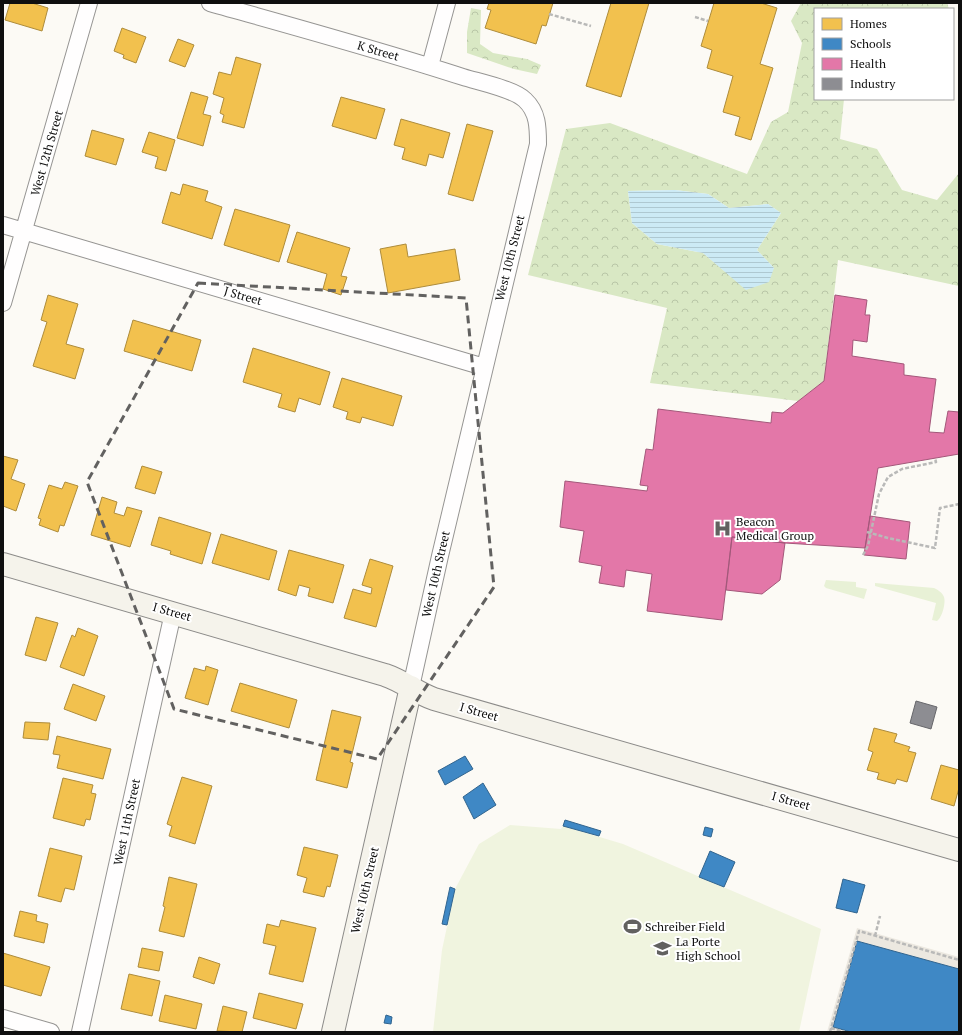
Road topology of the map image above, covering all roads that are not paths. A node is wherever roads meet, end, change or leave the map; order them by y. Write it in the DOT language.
graph roads {
  1 [pos="90,3"];
  2 [pos="210,3"];
  3 [pos="447,3"];
  4 [pos="430,66"];
  5 [pos="536,116"];
  6 [pos="3,225"];
  7 [pos="24,232"];
  8 [pos="3,303"];
  9 [pos="484,367"];
  10 [pos="3,564"];
  11 [pos="173,613"];
  12 [pos="411,687"];
  13 [pos="959,850"];
  14 [pos="3,1018"];
  15 [pos="51,1032"];
  16 [pos="80,1032"];
  17 [pos="333,1032"];
  1 -- 7 [label="street, West 12th Street"];
  2 -- 4 [label="street, K Street"];
  3 -- 4 [label="street"];
  4 -- 5 [label="street, K Street"];
  5 -- 9 [label="street, West 10th Street"];
  6 -- 7 [label="street, J Street"];
  7 -- 8 [label="street, West 12th Street"];
  7 -- 9 [label="street, J Street"];
  9 -- 12 [label="street, West 10th Street"];
  10 -- 11 [label="street, I Street"];
  11 -- 12 [label="street, I Street"];
  11 -- 16 [label="street, West 11th Street"];
  12 -- 13 [label="street, I Street"];
  12 -- 17 [label="street, West 10th Street"];
  14 -- 15 [label="street"];
}
